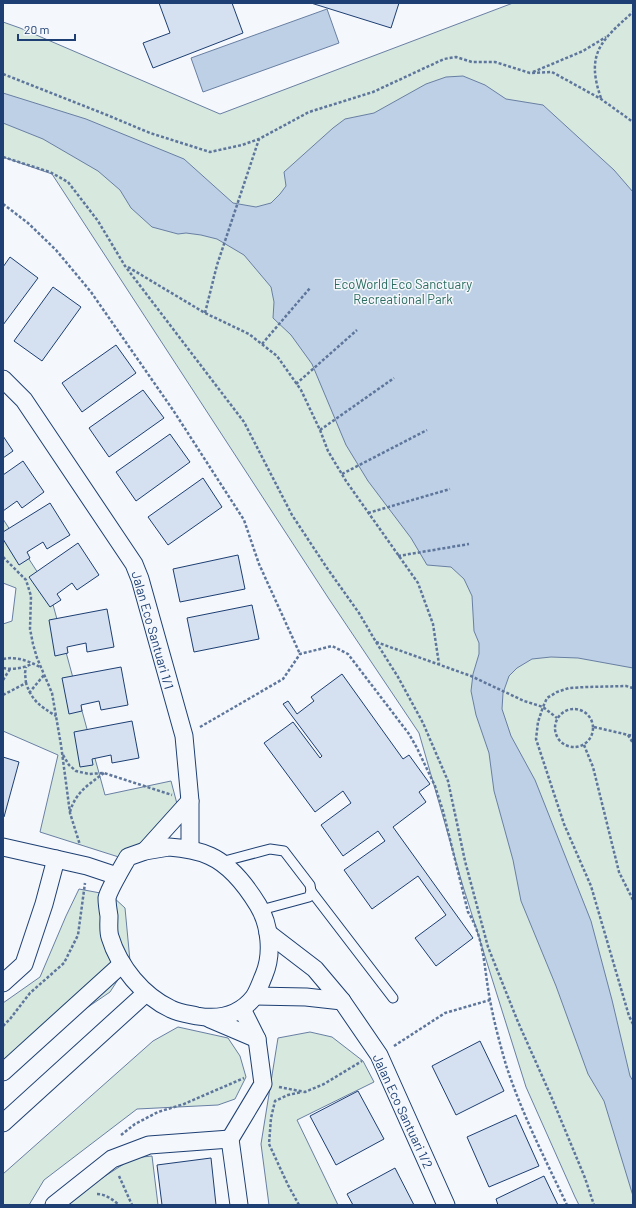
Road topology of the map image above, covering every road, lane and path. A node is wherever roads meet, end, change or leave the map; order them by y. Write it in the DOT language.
graph roads {
  1 [pos="633,12"];
  2 [pos="606,36"];
  3 [pos="530,73"];
  4 [pos="3,74"];
  5 [pos="601,99"];
  6 [pos="633,122"];
  7 [pos="259,139"];
  8 [pos="3,157"];
  9 [pos="3,204"];
  10 [pos="125,266"];
  11 [pos="310,288"];
  12 [pos="205,312"];
  13 [pos="357,330"];
  14 [pos="262,344"];
  15 [pos="394,378"];
  16 [pos="3,379"];
  17 [pos="296,384"];
  18 [pos="320,430"];
  19 [pos="427,430"];
  20 [pos="342,474"];
  21 [pos="450,489"];
  22 [pos="368,513"];
  23 [pos="469,544"];
  24 [pos="398,556"];
  25 [pos="3,557"];
  26 [pos="3,563"];
  27 [pos="9,563"];
  28 [pos="376,642"];
  29 [pos="300,654"];
  30 [pos="3,659"];
  31 [pos="33,663"];
  32 [pos="439,664"];
  33 [pos="26,667"];
  34 [pos="41,667"];
  35 [pos="3,668"];
  36 [pos="10,669"];
  37 [pos="44,674"];
  38 [pos="3,680"];
  39 [pos="26,683"];
  40 [pos="633,688"];
  41 [pos="29,693"];
  42 [pos="3,695"];
  43 [pos="543,707"];
  44 [pos="56,716"];
  45 [pos="557,718"];
  46 [pos="594,727"];
  47 [pos="627,735"];
  48 [pos="184,736"];
  49 [pos="633,736"];
  50 [pos="633,743"];
  51 [pos="584,745"];
  52 [pos="62,754"];
  53 [pos="104,773"];
  54 [pos="190,801"];
  55 [pos="70,813"];
  56 [pos="3,847"];
  57 [pos="190,849"];
  58 [pos="145,851"];
  59 [pos="56,859"];
  60 [pos="221,862"];
  61 [pos="87,866"];
  62 [pos="117,876"];
  63 [pos="311,891"];
  64 [pos="633,900"];
  65 [pos="261,910"];
  66 [pos="268,933"];
  67 [pos="122,964"];
  68 [pos="3,983"];
  69 [pos="146,993"];
  70 [pos="255,996"];
  71 [pos="393,998"];
  72 [pos="342,1001"];
  73 [pos="242,1009"];
  74 [pos="207,1018"];
  75 [pos="633,1024"];
  76 [pos="3,1026"];
  77 [pos="257,1039"];
  78 [pos="3,1072"];
  79 [pos="305,1092"];
  80 [pos="3,1123"];
  81 [pos="230,1139"];
  82 [pos="112,1159"];
  83 [pos="54,1205"];
  84 [pos="132,1205"];
  85 [pos="239,1205"];
  86 [pos="299,1205"];
  87 [pos="446,1205"];
  88 [pos="567,1205"];
  89 [pos="594,1205"];
  1 -- 2 [label="path"];
  2 -- 3 [label="path"];
  2 -- 5 [label="path"];
  3 -- 5 [label="path"];
  3 -- 7 [label="path"];
  4 -- 7 [label="path"];
  5 -- 6 [label="path"];
  7 -- 12 [label="path"];
  8 -- 10 [label="path"];
  9 -- 29 [label="path"];
  10 -- 12 [label="path"];
  10 -- 28 [label="path"];
  11 -- 14 [label="path"];
  12 -- 14 [label="path"];
  13 -- 17 [label="path"];
  14 -- 17 [label="path"];
  15 -- 18 [label="path"];
  16 -- 48 [label="street, Jalan Eco Santuari 1/1"];
  17 -- 18 [label="path"];
  18 -- 20 [label="path"];
  19 -- 20 [label="path"];
  20 -- 22 [label="path"];
  21 -- 22 [label="path"];
  22 -- 24 [label="path"];
  23 -- 24 [label="path"];
  24 -- 32 [label="path"];
  25 -- 27 [label="path"];
  26 -- 27 [label="path"];
  27 -- 34 [label="path"];
  28 -- 32 [label="path"];
  28 -- 89 [label="path"];
  29 -- 48 [label="path"];
  29 -- 88 [label="path"];
  30 -- 31 [label="path"];
  31 -- 33 [label="path"];
  31 -- 34 [label="path"];
  32 -- 43 [label="path"];
  33 -- 36 [label="path"];
  33 -- 39 [label="path"];
  34 -- 37 [label="path"];
  35 -- 36 [label="path"];
  36 -- 38 [label="path"];
  37 -- 41 [label="path"];
  37 -- 44 [label="path"];
  39 -- 41 [label="path"];
  39 -- 42 [label="path"];
  40 -- 43 [label="path"];
  41 -- 44 [label="path"];
  43 -- 45 [label="path"];
  43 -- 75 [label="path"];
  44 -- 52 [label="path"];
  45 -- 46 [label="path"];
  45 -- 51 [label="path"];
  46 -- 47 [label="path"];
  46 -- 51 [label="path"];
  47 -- 49 [label="path"];
  47 -- 50 [label="path"];
  48 -- 54 [label="street, Jalan Eco Santuari 1/1"];
  51 -- 64 [label="path"];
  52 -- 53 [label="path"];
  52 -- 55 [label="path"];
  53 -- 54 [label="path"];
  53 -- 55 [label="path"];
  54 -- 57 [label="street, Jalan Eco Santuari 1/1"];
  54 -- 58 [label="street"];
  55 -- 61 [label="path"];
  56 -- 59 [label="street"];
  57 -- 58 [label="street"];
  57 -- 60 [label="street"];
  58 -- 62 [label="street"];
  59 -- 61 [label="street"];
  59 -- 68 [label="street"];
  60 -- 63 [label="lane"];
  60 -- 65 [label="street"];
  61 -- 62 [label="street"];
  61 -- 76 [label="path"];
  62 -- 67 [label="street"];
  63 -- 65 [label="lane"];
  63 -- 71 [label="lane"];
  65 -- 66 [label="street"];
  66 -- 70 [label="street"];
  66 -- 72 [label="street, Jalan Eco Santuari 1/2"];
  67 -- 69 [label="street"];
  67 -- 78 [label="street"];
  69 -- 74 [label="street"];
  69 -- 80 [label="street"];
  70 -- 72 [label="street"];
  70 -- 73 [label="street"];
  72 -- 87 [label="street, Jalan Eco Santuari 1/2"];
  73 -- 74 [label="street"];
  73 -- 77 [label="street"];
  74 -- 77 [label="street"];
  77 -- 81 [label="street"];
  79 -- 86 [label="path"];
  81 -- 82 [label="street"];
  81 -- 85 [label="street"];
  82 -- 83 [label="street"];
  82 -- 84 [label="path"];
}
